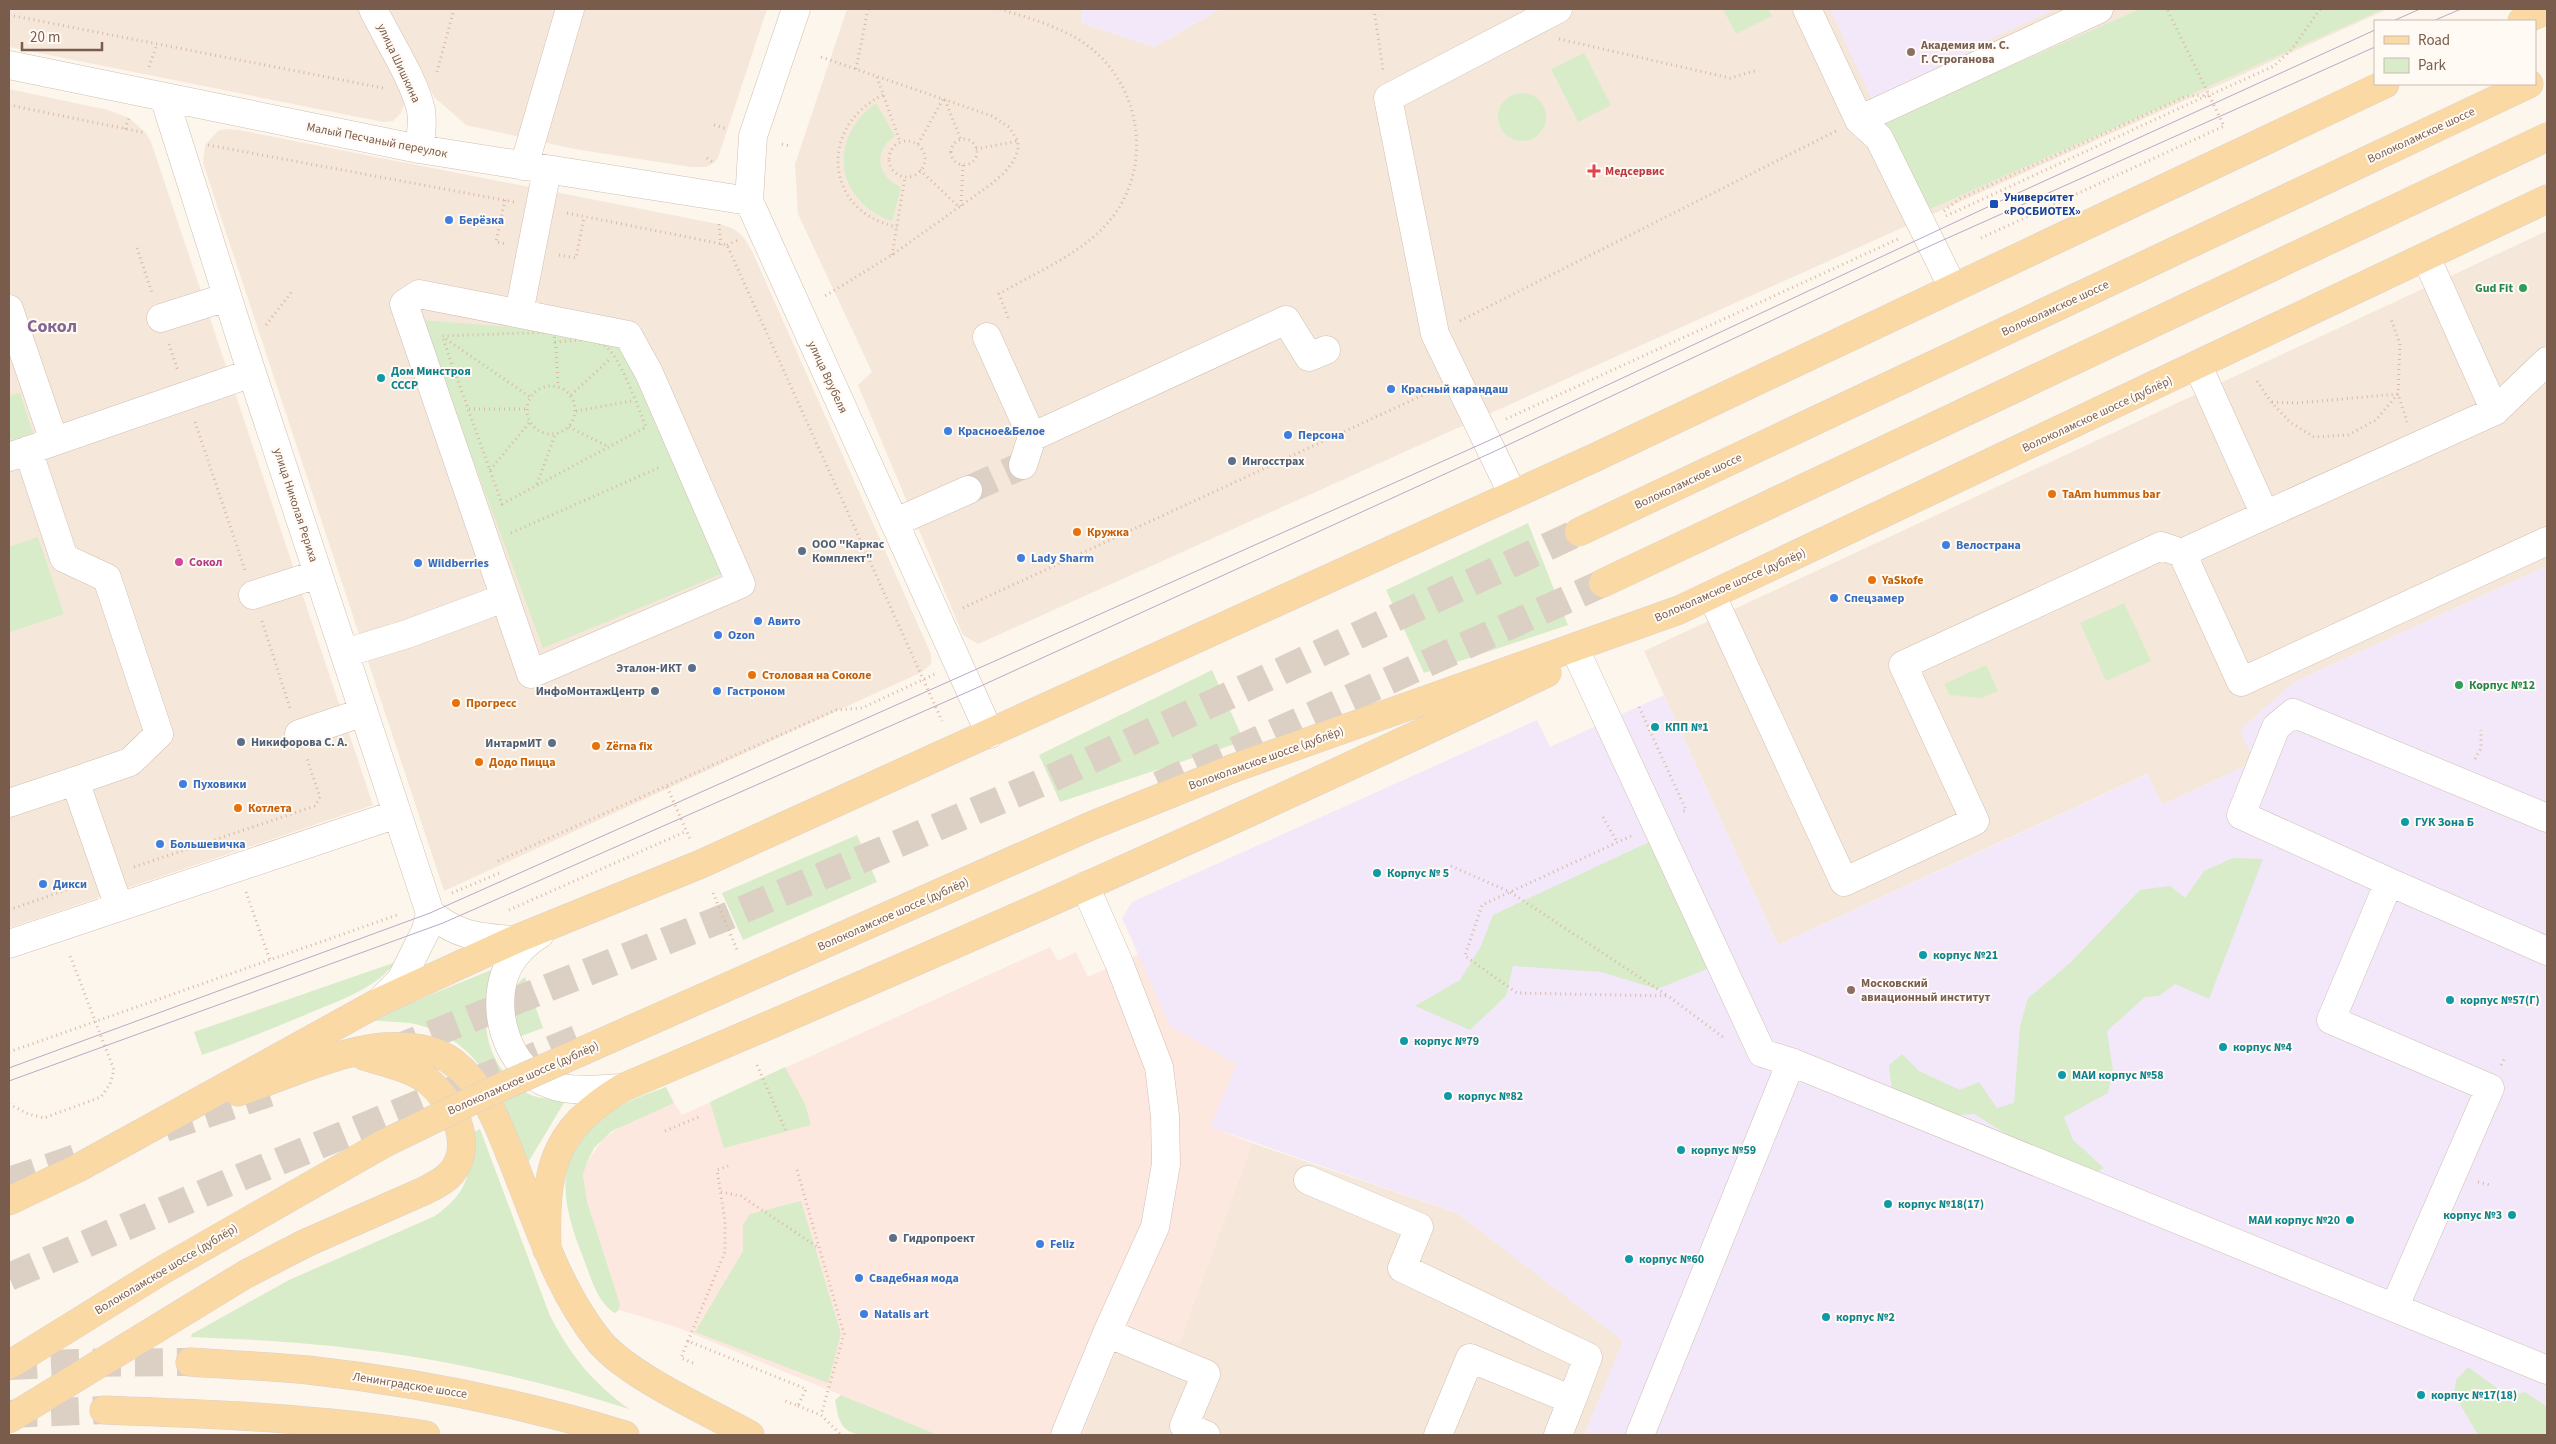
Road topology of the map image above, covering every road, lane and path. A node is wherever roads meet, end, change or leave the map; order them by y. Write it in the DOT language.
graph roads {
  1 [pos="372,9"];
  2 [pos="454,9"];
  3 [pos="570,9"];
  4 [pos="796,9"];
  5 [pos="868,9"];
  6 [pos="1000,9"];
  7 [pos="1374,9"];
  8 [pos="1807,9"];
  9 [pos="2099,9"];
  10 [pos="2167,9"];
  11 [pos="2320,9"];
  12 [pos="1548,14"];
  13 [pos="9,15"];
  14 [pos="157,44"];
  15 [pos="821,58"];
  16 [pos="9,65"];
  17 [pos="856,69"];
  18 [pos="1758,70"];
  19 [pos="146,75"];
  20 [pos="436,75"];
  21 [pos="877,76"];
  22 [pos="2382,85"];
  23 [pos="2528,85"];
  24 [pos="388,89"];
  25 [pos="883,94"];
  26 [pos="2210,95"];
  27 [pos="164,97"];
  28 [pos="1388,98"];
  29 [pos="944,100"];
  30 [pos="9,105"];
  31 [pos="129,118"];
  32 [pos="1859,120"];
  33 [pos="714,125"];
  34 [pos="125,129"];
  35 [pos="727,129"];
  36 [pos="146,133"];
  37 [pos="2547,137"];
  38 [pos="961,140"];
  39 [pos="1018,141"];
  40 [pos="900,142"];
  41 [pos="782,144"];
  42 [pos="918,144"];
  43 [pos="790,146"];
  44 [pos="419,149"];
  45 [pos="976,149"];
  46 [pos="707,158"];
  47 [pos="714,163"];
  48 [pos="963,164"];
  49 [pos="536,168"];
  50 [pos="920,170"];
  51 [pos="905,176"];
  52 [pos="2547,199"];
  53 [pos="749,201"];
  54 [pos="960,207"];
  55 [pos="1965,207"];
  56 [pos="719,224"];
  57 [pos="897,227"];
  58 [pos="1923,227"];
  59 [pos="1981,238"];
  60 [pos="721,245"];
  61 [pos="137,248"];
  62 [pos="892,255"];
  63 [pos="2426,258"];
  64 [pos="1953,288"];
  65 [pos="293,290"];
  66 [pos="999,294"];
  67 [pos="826,296"];
  68 [pos="227,297"];
  69 [pos="10,313"];
  70 [pos="519,313"];
  71 [pos="161,318"];
  72 [pos="2391,319"];
  73 [pos="265,326"];
  74 [pos="1435,334"];
  75 [pos="442,336"];
  76 [pos="987,337"];
  77 [pos="555,342"];
  78 [pos="1326,350"];
  79 [pos="615,355"];
  80 [pos="2547,362"];
  81 [pos="2198,366"];
  82 [pos="252,373"];
  83 [pos="2257,381"];
  84 [pos="558,386"];
  85 [pos="1436,388"];
  86 [pos="2398,394"];
  87 [pos="571,395"];
  88 [pos="186,396"];
  89 [pos="530,397"];
  90 [pos="635,400"];
  91 [pos="2271,402"];
  92 [pos="526,409"];
  93 [pos="468,410"];
  94 [pos="576,411"];
  95 [pos="2495,411"];
  96 [pos="529,423"];
  97 [pos="1497,424"];
  98 [pos="569,427"];
  99 [pos="555,435"];
  100 [pos="1032,437"];
  101 [pos="54,441"];
  102 [pos="2416,446"];
  103 [pos="609,447"];
  104 [pos="18,453"];
  105 [pos="685,456"];
  106 [pos="1023,465"];
  107 [pos="490,470"];
  108 [pos="537,485"];
  109 [pos="968,490"];
  110 [pos="1513,495"];
  111 [pos="2265,515"];
  112 [pos="896,522"];
  113 [pos="1579,532"];
  114 [pos="2547,541"];
  115 [pos="485,544"];
  116 [pos="2182,553"];
  117 [pos="318,574"];
  118 [pos="1603,583"];
  119 [pos="253,596"];
  120 [pos="1712,596"];
  121 [pos="504,598"];
  122 [pos="960,609"];
  123 [pos="1679,610"];
  124 [pos="345,653"];
  125 [pos="1579,658"];
  126 [pos="960,663"];
  127 [pos="1639,707"];
  128 [pos="364,712"];
  129 [pos="299,734"];
  130 [pos="990,734"];
  131 [pos="75,780"];
  132 [pos="667,787"];
  133 [pos="9,803"];
  134 [pos="397,814"];
  135 [pos="1603,817"];
  136 [pos="2547,818"];
  137 [pos="1656,824"];
  138 [pos="226,837"];
  139 [pos="1617,842"];
  140 [pos="498,861"];
  141 [pos="1451,866"];
  142 [pos="237,867"];
  143 [pos="502,872"];
  144 [pos="108,875"];
  145 [pos="2389,882"];
  146 [pos="1085,886"];
  147 [pos="713,892"];
  148 [pos="1510,892"];
  149 [pos="451,893"];
  150 [pos="49,896"];
  151 [pos="119,907"];
  152 [pos="9,910"];
  153 [pos="509,910"];
  154 [pos="430,913"];
  155 [pos="397,915"];
  156 [pos="559,922"];
  157 [pos="59,927"];
  158 [pos="514,940"];
  159 [pos="9,944"];
  160 [pos="2547,951"];
  161 [pos="739,953"];
  162 [pos="270,960"];
  163 [pos="1668,996"];
  164 [pos="379,1002"];
  165 [pos="95,1022"];
  166 [pos="9,1052"];
  167 [pos="1762,1053"];
  168 [pos="355,1054"];
  169 [pos="1791,1062"];
  170 [pos="757,1065"];
  171 [pos="622,1088"];
  172 [pos="9,1104"];
  173 [pos="179,1110"];
  174 [pos="701,1116"];
  175 [pos="665,1131"];
  176 [pos="786,1131"];
  177 [pos="728,1166"];
  178 [pos="796,1170"];
  179 [pos="1308,1180"];
  180 [pos="720,1192"];
  181 [pos="9,1201"];
  182 [pos="819,1248"];
  183 [pos="547,1250"];
  184 [pos="2395,1306"];
  185 [pos="1107,1333"];
  186 [pos="688,1342"];
  187 [pos="190,1362"];
  188 [pos="693,1363"];
  189 [pos="9,1365"];
  190 [pos="2547,1370"];
  191 [pos="783,1400"];
  192 [pos="1572,1400"];
  193 [pos="798,1406"];
  194 [pos="104,1410"];
  195 [pos="821,1415"];
  196 [pos="9,1419"];
  197 [pos="426,1435"];
  198 [pos="625,1435"];
  199 [pos="750,1435"];
  200 [pos="841,1435"];
  201 [pos="1064,1435"];
  202 [pos="1206,1435"];
  203 [pos="1438,1435"];
  204 [pos="1558,1435"];
  205 [pos="1640,1435"];
  1 -- 44 [label="street, улица Шишкина"];
  2 -- 20 [label="path"];
  3 -- 49 [label="street"];
  4 -- 53 [label="street, улица Врубеля"];
  5 -- 17 [label="path"];
  6 -- 66 [label="path"];
  7 -- 28 [label="path"];
  8 -- 32 [label="street"];
  9 -- 32 [label="street"];
  10 -- 26 [label="path"];
  11 -- 26 [label="path"];
  12 -- 18 [label="path"];
  12 -- 28 [label="street"];
  13 -- 14 [label="path"];
  14 -- 19 [label="path"];
  14 -- 24 [label="path"];
  15 -- 17 [label="path"];
  16 -- 27 [label="street, Малый Песчаный переулок"];
  17 -- 21 [label="path"];
  21 -- 25 [label="path"];
  21 -- 29 [label="path"];
  22 -- 64 [label="main road"];
  23 -- 113 [label="main road, Волоколамское шоссе"];
  25 -- 40 [label="path"];
  25 -- 57 [label="path"];
  26 -- 55 [label="path"];
  26 -- 58 [label="path"];
  26 -- 59 [label="path"];
  27 -- 44 [label="street, Малый Песчаный переулок"];
  27 -- 68 [label="street, улица Николая Рериха"];
  28 -- 74 [label="street"];
  29 -- 38 [label="path"];
  29 -- 39 [label="path"];
  29 -- 42 [label="path"];
  30 -- 34 [label="path"];
  31 -- 34 [label="path"];
  32 -- 58 [label="street"];
  32 -- 74 [label="path"];
  33 -- 35 [label="path"];
  34 -- 36 [label="path"];
  37 -- 118 [label="main road"];
  38 -- 45 [label="path"];
  38 -- 48 [label="path"];
  39 -- 45 [label="path"];
  39 -- 54 [label="path"];
  40 -- 42 [label="path"];
  40 -- 51 [label="path"];
  41 -- 43 [label="path"];
  42 -- 50 [label="path"];
  44 -- 49 [label="street, Малый Песчаный переулок"];
  45 -- 48 [label="path"];
  46 -- 47 [label="path"];
  48 -- 54 [label="path"];
  49 -- 53 [label="street, Малый Песчаный переулок"];
  49 -- 70 [label="street"];
  50 -- 51 [label="path"];
  50 -- 54 [label="path"];
  51 -- 57 [label="path"];
  52 -- 63 [label="main road, Волоколамское шоссе (дублёр)"];
  53 -- 112 [label="street, улица Врубеля"];
  54 -- 62 [label="path"];
  56 -- 60 [label="path"];
  57 -- 62 [label="path"];
  58 -- 64 [label="street"];
  58 -- 97 [label="path"];
  61 -- 71 [label="path"];
  62 -- 67 [label="path"];
  63 -- 81 [label="main road, Волоколамское шоссе (дублёр)"];
  63 -- 95 [label="street"];
  64 -- 110 [label="main road"];
  65 -- 73 [label="path"];
  68 -- 71 [label="street"];
  68 -- 82 [label="street, улица Николая Рериха"];
  69 -- 101 [label="street"];
  70 -- 105 [label="street"];
  70 -- 115 [label="street"];
  71 -- 88 [label="path"];
  72 -- 86 [label="path"];
  74 -- 110 [label="street"];
  75 -- 77 [label="path"];
  75 -- 89 [label="path"];
  75 -- 93 [label="path"];
  76 -- 100 [label="street"];
  77 -- 79 [label="path"];
  77 -- 84 [label="path"];
  78 -- 100 [label="street"];
  79 -- 87 [label="path"];
  79 -- 90 [label="path"];
  80 -- 95 [label="street"];
  81 -- 111 [label="street"];
  81 -- 120 [label="main road, Волоколамское шоссе (дублёр)"];
  82 -- 88 [label="street"];
  82 -- 117 [label="street, улица Николая Рериха"];
  83 -- 91 [label="path"];
  84 -- 87 [label="path"];
  84 -- 89 [label="path"];
  85 -- 122 [label="path"];
  86 -- 91 [label="path"];
  86 -- 91 [label="path"];
  86 -- 102 [label="path"];
  87 -- 94 [label="path"];
  88 -- 101 [label="street"];
  88 -- 119 [label="path"];
  89 -- 92 [label="path"];
  90 -- 94 [label="path"];
  90 -- 103 [label="path"];
  92 -- 93 [label="path"];
  92 -- 96 [label="path"];
  93 -- 107 [label="path"];
  94 -- 98 [label="path"];
  95 -- 102 [label="street"];
  96 -- 99 [label="path"];
  96 -- 107 [label="path"];
  98 -- 99 [label="path"];
  98 -- 103 [label="path"];
  99 -- 108 [label="path"];
  100 -- 106 [label="street"];
  101 -- 104 [label="street"];
  102 -- 111 [label="street"];
  103 -- 108 [label="path"];
  104 -- 131 [label="street"];
  105 -- 115 [label="path"];
  105 -- 121 [label="street"];
  107 -- 108 [label="path"];
  109 -- 112 [label="street"];
  110 -- 130 [label="main road"];
  111 -- 116 [label="street"];
  112 -- 126 [label="street, улица Врубеля"];
  114 -- 116 [label="street"];
  115 -- 121 [label="street"];
  116 -- 120 [label="street"];
  117 -- 119 [label="street"];
  117 -- 124 [label="street, улица Николая Рериха"];
  119 -- 129 [label="path"];
  120 -- 123 [label="main road, Волоколамское шоссе (дублёр)"];
  121 -- 124 [label="street"];
  123 -- 125 [label="main road"];
  123 -- 189 [label="main road, Волоколамское шоссе (дублёр), bridge"];
  124 -- 128 [label="street, улица Николая Рериха"];
  125 -- 137 [label="street"];
  125 -- 146 [label="main road"];
  126 -- 130 [label="street, улица Врубеля"];
  126 -- 132 [label="path"];
  127 -- 137 [label="path"];
  128 -- 129 [label="street"];
  128 -- 134 [label="street, улица Николая Рериха"];
  129 -- 138 [label="path"];
  130 -- 156 [label="main road"];
  131 -- 133 [label="street"];
  131 -- 144 [label="street"];
  132 -- 140 [label="path"];
  132 -- 153 [label="path"];
  134 -- 142 [label="street"];
  134 -- 154 [label="street, улица Николая Рериха"];
  135 -- 139 [label="path"];
  136 -- 145 [label="street"];
  137 -- 139 [label="path"];
  137 -- 167 [label="street"];
  138 -- 142 [label="path"];
  138 -- 144 [label="path"];
  139 -- 148 [label="path"];
  141 -- 148 [label="path"];
  142 -- 151 [label="street"];
  142 -- 162 [label="path"];
  143 -- 149 [label="path"];
  144 -- 150 [label="path"];
  144 -- 151 [label="street"];
  145 -- 160 [label="street"];
  145 -- 184 [label="street"];
  146 -- 171 [label="main road"];
  146 -- 185 [label="street"];
  147 -- 161 [label="path"];
  148 -- 163 [label="path"];
  148 -- 163 [label="path"];
  150 -- 152 [label="path"];
  150 -- 157 [label="path"];
  151 -- 157 [label="street"];
  154 -- 158 [label="street"];
  154 -- 164 [label="street"];
  155 -- 162 [label="path"];
  156 -- 158 [label="main road"];
  156 -- 171 [label="street"];
  157 -- 159 [label="street"];
  157 -- 165 [label="path"];
  158 -- 164 [label="main road"];
  162 -- 165 [label="path"];
  163 -- 167 [label="path"];
  164 -- 173 [label="main road"];
  165 -- 166 [label="path"];
  165 -- 172 [label="path"];
  167 -- 169 [label="street"];
  168 -- 173 [label="main road"];
  168 -- 183 [label="main road"];
  168 -- 196 [label="main road"];
  169 -- 184 [label="street"];
  169 -- 205 [label="street"];
  170 -- 176 [label="path"];
  171 -- 183 [label="main road"];
  173 -- 181 [label="main road"];
  174 -- 175 [label="path"];
  177 -- 180 [label="path"];
  178 -- 182 [label="path"];
  179 -- 192 [label="street"];
  180 -- 182 [label="path"];
  180 -- 186 [label="path"];
  182 -- 195 [label="path"];
  183 -- 199 [label="main road"];
  184 -- 190 [label="street"];
  185 -- 201 [label="street"];
  185 -- 202 [label="street"];
  186 -- 188 [label="path"];
  186 -- 193 [label="path"];
  187 -- 198 [label="main road, Ленинградское шоссе"];
  191 -- 193 [label="path"];
  192 -- 203 [label="street"];
  192 -- 204 [label="street"];
  193 -- 195 [label="path"];
  194 -- 197 [label="main road"];
  195 -- 200 [label="path"];
}
